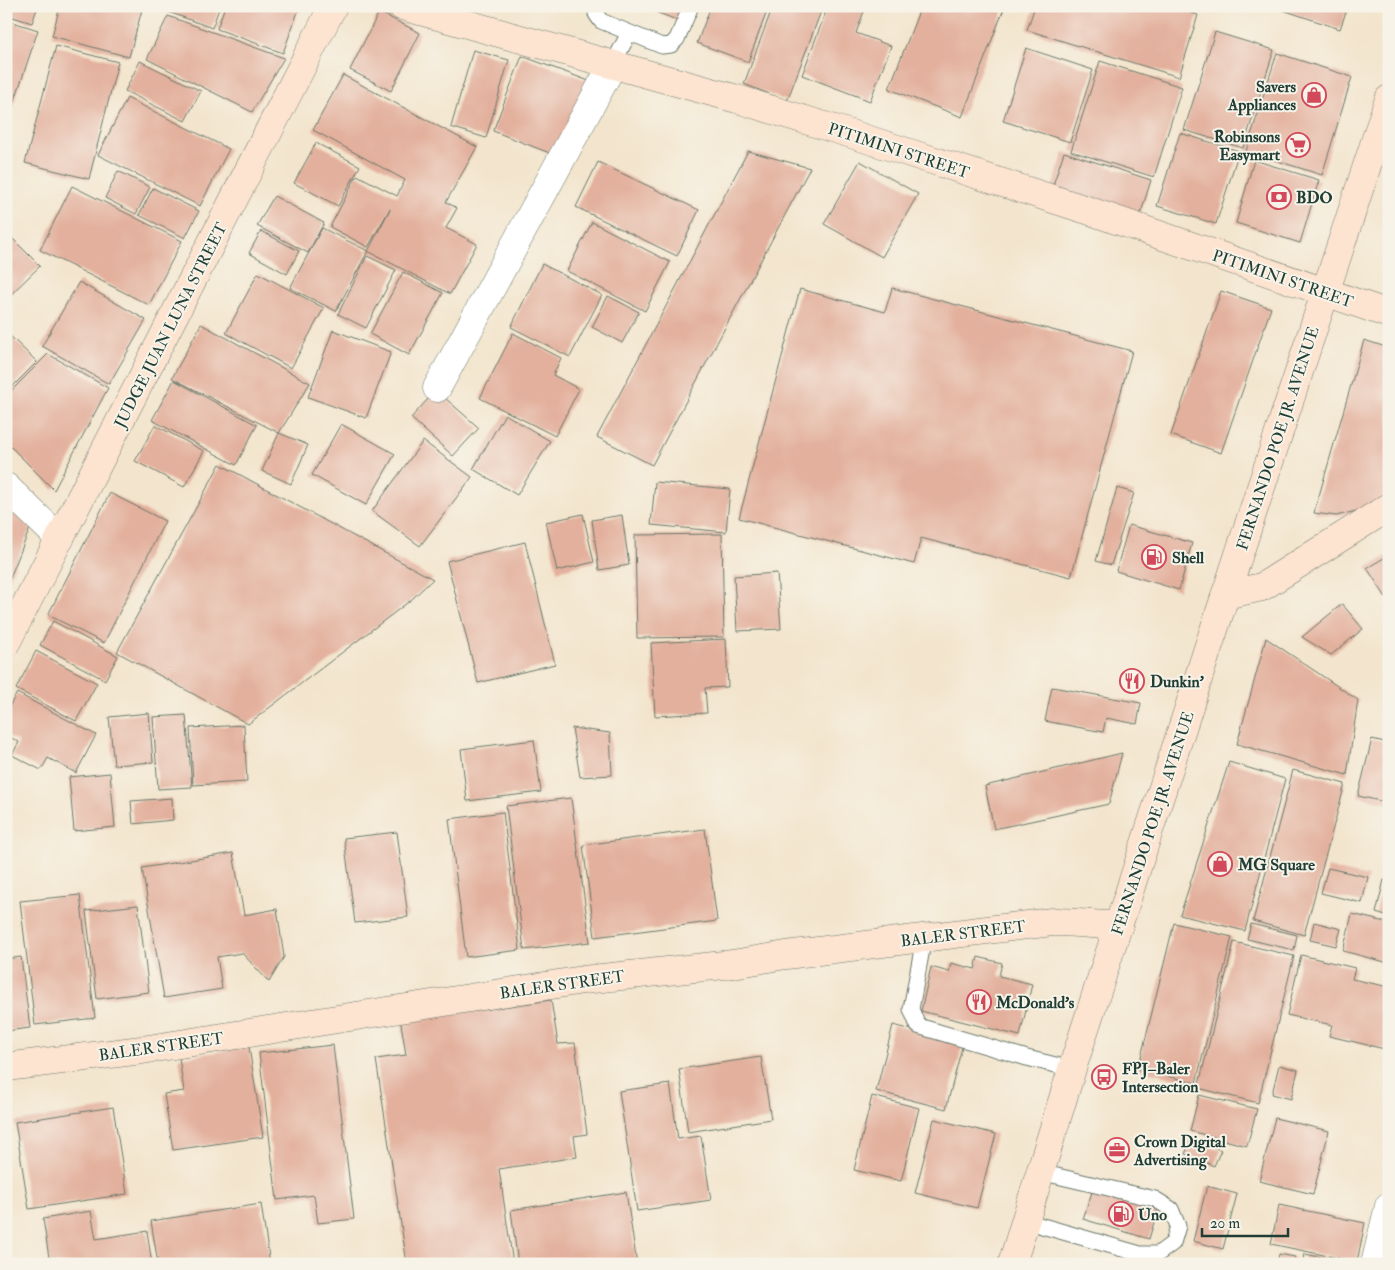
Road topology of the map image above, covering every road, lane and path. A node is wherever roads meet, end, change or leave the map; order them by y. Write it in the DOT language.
graph roads {
  1 [pos="333,6"];
  2 [pos="402,6"];
  3 [pos="598,6"];
  4 [pos="691,6"];
  5 [pos="629,33"];
  6 [pos="613,64"];
  7 [pos="1389,99"];
  8 [pos="1325,293"];
  9 [pos="1389,314"];
  10 [pos="437,388"];
  11 [pos="6,487"];
  12 [pos="1389,507"];
  13 [pos="60,539"];
  14 [pos="1225,595"];
  15 [pos="6,643"];
  16 [pos="1119,925"];
  17 [pos="924,938"];
  18 [pos="6,1067"];
  19 [pos="1072,1069"];
  20 [pos="1040,1172"];
  21 [pos="1389,1206"];
  22 [pos="1025,1221"];
  23 [pos="1012,1264"];
  24 [pos="1375,1264"];
  1 -- 13 [label="street, JUDGE JUAN LUNA STREET"];
  2 -- 6 [label="street, PITIMINI STREET"];
  3 -- 5 [label="lane"];
  4 -- 5 [label="lane"];
  5 -- 6 [label="lane"];
  6 -- 8 [label="street, PITIMINI STREET"];
  6 -- 10 [label="street"];
  7 -- 8 [label="street, FERNANDO POE JR. AVENUE"];
  8 -- 9 [label="street, PITIMINI STREET"];
  8 -- 14 [label="street, FERNANDO POE JR. AVENUE"];
  11 -- 13 [label="street"];
  12 -- 14 [label="street"];
  13 -- 15 [label="street, JUDGE JUAN LUNA STREET"];
  14 -- 16 [label="street, FERNANDO POE JR. AVENUE"];
  16 -- 17 [label="street, BALER STREET"];
  16 -- 19 [label="street, FERNANDO POE JR. AVENUE"];
  17 -- 18 [label="street, BALER STREET"];
  17 -- 19 [label="lane"];
  19 -- 20 [label="street, FERNANDO POE JR. AVENUE"];
  20 -- 22 [label="street, FERNANDO POE JR. AVENUE"];
  20 -- 22 [label="lane"];
  21 -- 24 [label="street"];
  22 -- 23 [label="street, FERNANDO POE JR. AVENUE"];
}
